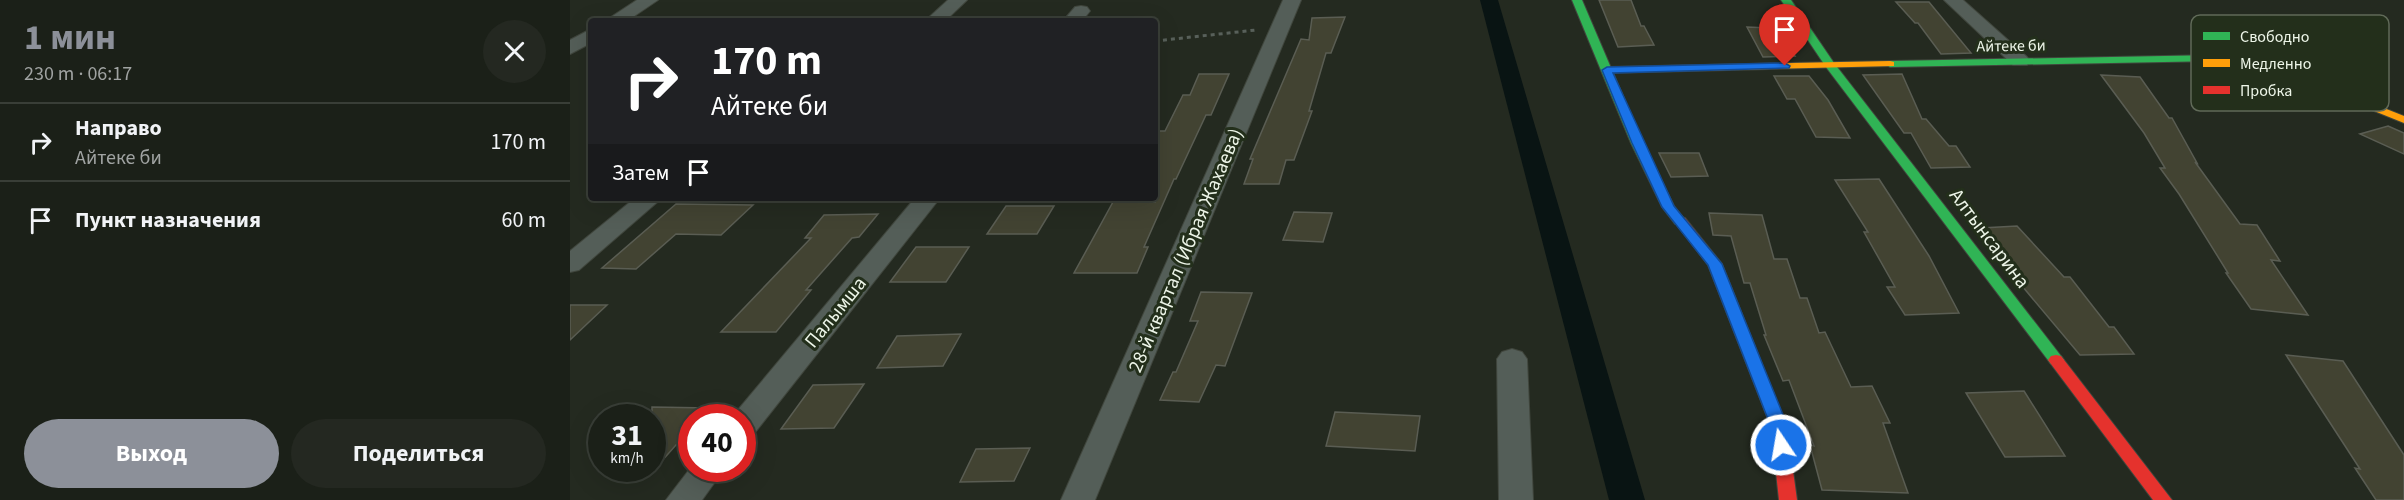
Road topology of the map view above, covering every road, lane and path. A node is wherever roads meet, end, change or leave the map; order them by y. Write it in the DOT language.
graph roads {
  1 [pos="649,0"];
  2 [pos="958,0"];
  3 [pos="1292,0"];
  4 [pos="1577,0"];
  5 [pos="1786,0"];
  6 [pos="1953,0"];
  7 [pos="619,18"];
  8 [pos="937,18"];
  9 [pos="1280,27"];
  10 [pos="1158,41"];
  11 [pos="2191,58"];
  12 [pos="2020,61"];
  13 [pos="1830,65"];
  14 [pos="1607,70"];
  15 [pos="2382,111"];
  16 [pos="2404,120"];
  17 [pos="646,201"];
  18 [pos="926,201"];
  19 [pos="570,264"];
  20 [pos="1512,359"];
  21 [pos="756,410"];
  22 [pos="698,482"];
  23 [pos="683,500"];
  24 [pos="1078,500"];
  25 [pos="1516,500"];
  26 [pos="1788,500"];
  27 [pos="2163,500"];
  1 -- 7 [label="street"];
  2 -- 8 [label="street"];
  3 -- 9 [label="street, 28-й квартал (Ибрая Жахаева)"];
  4 -- 14 [label="street"];
  5 -- 13 [label="street, Алтынсарина"];
  6 -- 12 [label="street"];
  9 -- 10 [label="path"];
  9 -- 24 [label="street, 28-й квартал (Ибрая Жахаева)"];
  11 -- 12 [label="street, Айтеке би"];
  12 -- 13 [label="street, Айтеке би"];
  13 -- 14 [label="street, Айтеке би"];
  13 -- 27 [label="street, Алтынсарина"];
  14 -- 26 [label="street"];
  15 -- 16 [label="street, Айтеке би"];
  17 -- 19 [label="street"];
  18 -- 21 [label="street, Палымша"];
  20 -- 25 [label="street"];
  22 -- 23 [label="street"];
}
